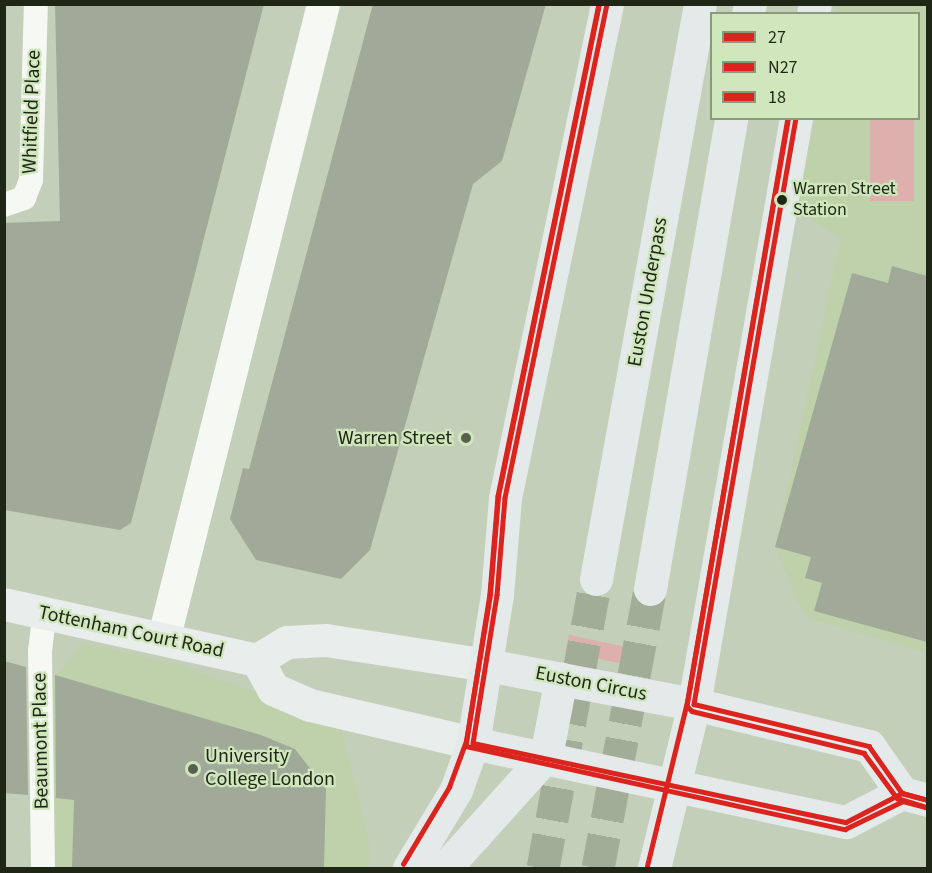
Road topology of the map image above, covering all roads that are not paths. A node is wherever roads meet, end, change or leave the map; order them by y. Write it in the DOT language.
graph roads {
  1 [pos="36,4"];
  2 [pos="323,4"];
  3 [pos="607,4"];
  4 [pos="700,4"];
  5 [pos="731,120"];
  6 [pos="796,120"];
  7 [pos="4,206"];
  8 [pos="596,579"];
  9 [pos="650,589"];
  10 [pos="4,604"];
  11 [pos="45,613"];
  12 [pos="164,636"];
  13 [pos="257,660"];
  14 [pos="487,665"];
  15 [pos="561,678"];
  16 [pos="694,704"];
  17 [pos="473,743"];
  18 [pos="546,756"];
  19 [pos="673,785"];
  20 [pos="915,797"];
  21 [pos="43,868"];
  22 [pos="409,868"];
  23 [pos="445,868"];
  24 [pos="654,868"];
  1 -- 7 [label="lane, Whitfield Place"];
  2 -- 12 [label="street"];
  3 -- 14 [label="highway"];
  4 -- 8 [label="highway, Euston Underpass"];
  5 -- 9 [label="highway"];
  6 -- 16 [label="highway"];
  10 -- 11 [label="main road, Tottenham Court Road"];
  11 -- 12 [label="main road, Tottenham Court Road"];
  11 -- 21 [label="lane, Beaumont Place"];
  12 -- 13 [label="main road, Tottenham Court Road"];
  13 -- 14 [label="main road"];
  13 -- 17 [label="main road"];
  14 -- 15 [label="highway, Euston Circus"];
  14 -- 17 [label="highway"];
  15 -- 16 [label="highway, Euston Circus"];
  15 -- 18 [label="highway"];
  16 -- 19 [label="highway"];
  16 -- 20 [label="highway, Euston Circus"];
  17 -- 18 [label="highway"];
  17 -- 22 [label="highway"];
  18 -- 19 [label="highway"];
  18 -- 23 [label="highway"];
  19 -- 20 [label="highway"];
  19 -- 24 [label="highway"];
}
